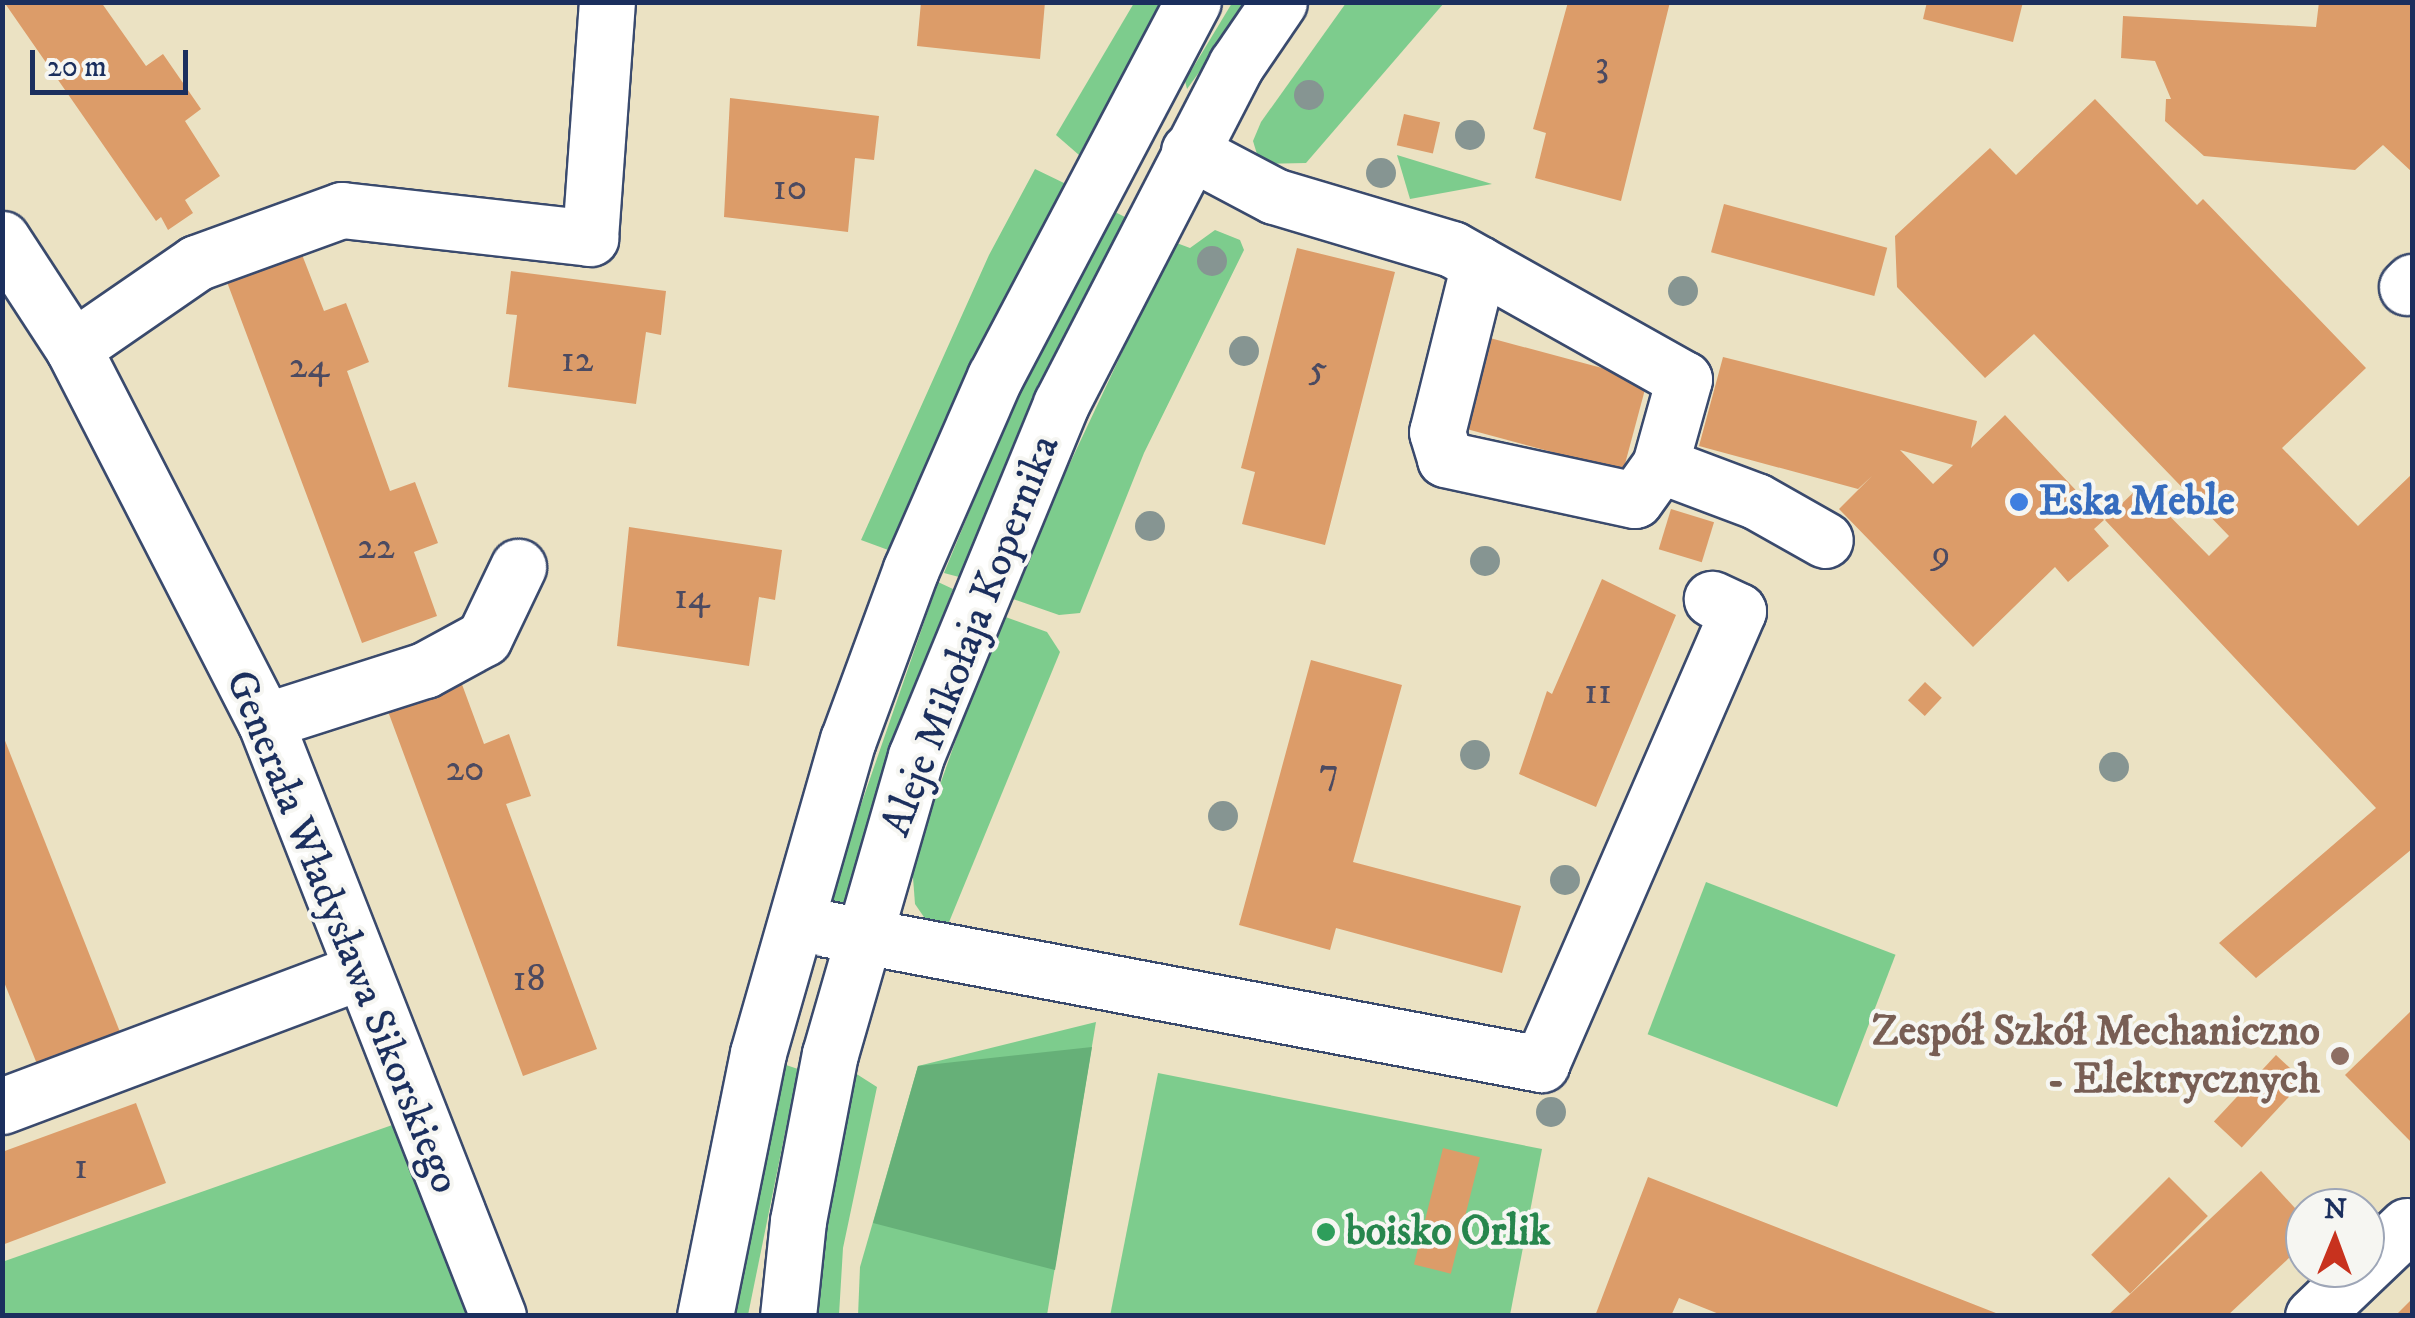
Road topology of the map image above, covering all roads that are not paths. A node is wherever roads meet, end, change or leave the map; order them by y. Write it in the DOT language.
graph roads {
  1 [pos="608,2"];
  2 [pos="1194,2"];
  3 [pos="1279,2"];
  4 [pos="1189,151"];
  5 [pos="2,240"];
  6 [pos="1480,264"];
  7 [pos="73,348"];
  8 [pos="1660,465"];
  9 [pos="1826,540"];
  10 [pos="518,567"];
  11 [pos="1712,599"];
  12 [pos="265,720"];
  13 [pos="796,919"];
  14 [pos="862,939"];
  15 [pos="359,972"];
  16 [pos="2,1106"];
  17 [pos="2407,1226"];
  18 [pos="2385,1247"];
  19 [pos="2342,1288"];
  20 [pos="498,1316"];
  21 [pos="706,1316"];
  22 [pos="788,1316"];
  23 [pos="2313,1316"];
  1 -- 7 [label="street"];
  2 -- 13 [label="street, Aleje Mikołaja Kopernika"];
  3 -- 4 [label="street, Aleje Mikołaja Kopernika"];
  4 -- 6 [label="street"];
  4 -- 14 [label="street, Aleje Mikołaja Kopernika"];
  5 -- 7 [label="street, Generała Władysława Sikorskiego"];
  6 -- 8 [label="street"];
  6 -- 8 [label="street"];
  7 -- 12 [label="street, Generała Władysława Sikorskiego"];
  8 -- 9 [label="street"];
  10 -- 12 [label="street"];
  11 -- 14 [label="street"];
  12 -- 15 [label="street, Generała Władysława Sikorskiego"];
  13 -- 14 [label="street"];
  13 -- 21 [label="street, Aleje Mikołaja Kopernika"];
  14 -- 22 [label="street, Aleje Mikołaja Kopernika"];
  15 -- 16 [label="street"];
  15 -- 20 [label="street, Generała Władysława Sikorskiego"];
  17 -- 18 [label="street"];
  19 -- 23 [label="street"];
}
